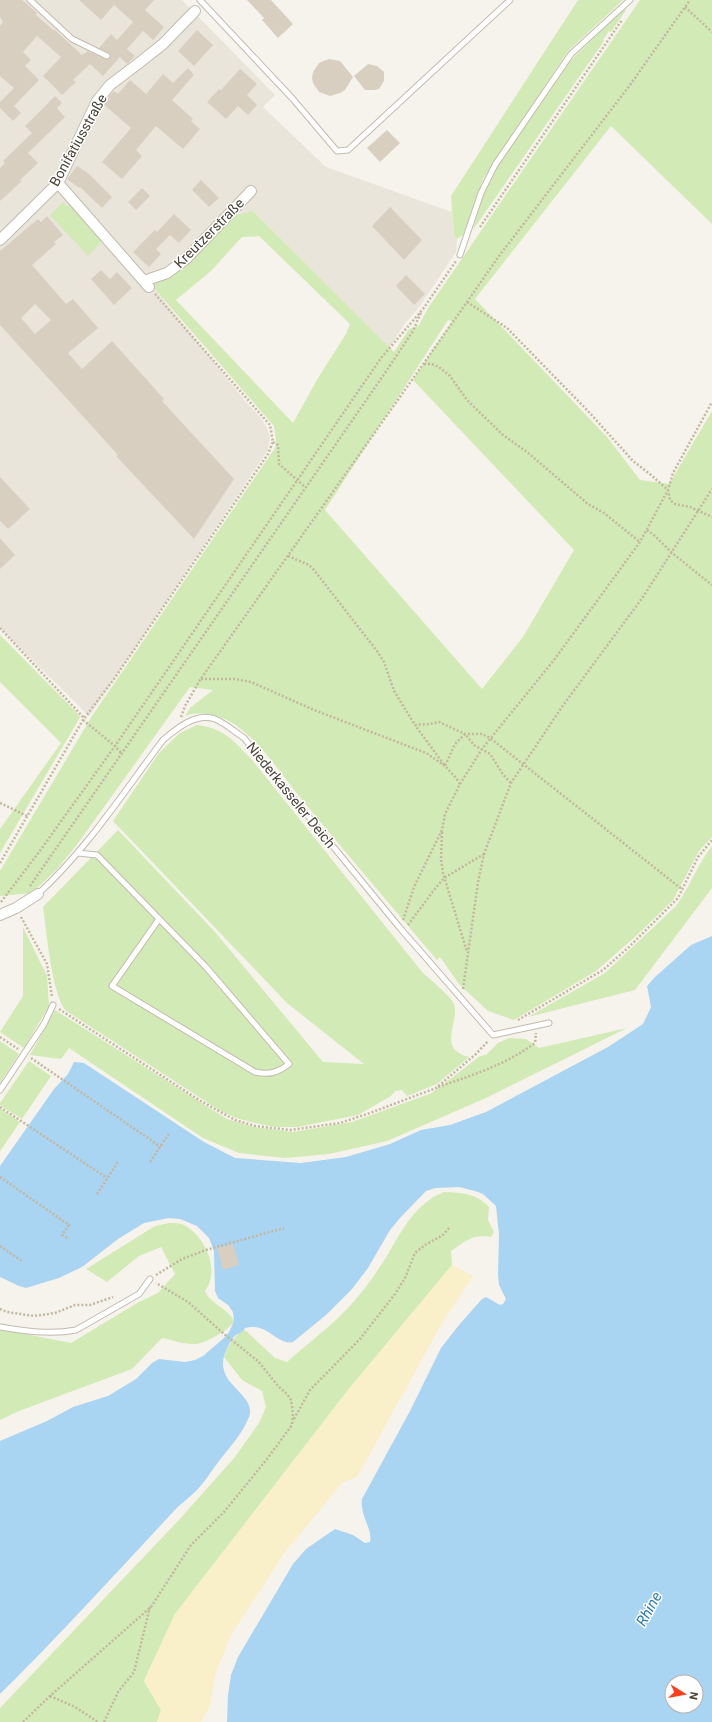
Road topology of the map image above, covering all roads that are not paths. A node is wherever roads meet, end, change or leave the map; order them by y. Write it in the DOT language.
graph roads {
  1 [pos="30,0"];
  2 [pos="200,0"];
  3 [pos="510,0"];
  4 [pos="630,0"];
  5 [pos="195,11"];
  6 [pos="107,56"];
  7 [pos="58,183"];
  8 [pos="251,191"];
  9 [pos="0,240"];
  10 [pos="460,255"];
  11 [pos="78,853"];
  12 [pos="38,894"];
  13 [pos="0,915"];
  14 [pos="159,919"];
  15 [pos="53,1005"];
  16 [pos="550,1023"];
  17 [pos="0,1090"];
  18 [pos="150,1279"];
  19 [pos="0,1327"];
  1 -- 6 [label="lane"];
  2 -- 3 [label="lane"];
  4 -- 10 [label="lane"];
  5 -- 7 [label="street, Bonifatiusstraße"];
  7 -- 8 [label="street, Kreutzerstraße"];
  7 -- 9 [label="street, Bonifatiusstraße"];
  11 -- 12 [label="lane, Niederkasseler Deich"];
  11 -- 14 [label="lane"];
  11 -- 16 [label="lane, Niederkasseler Deich"];
  12 -- 13 [label="street, Niederkasseler Deich"];
  14 -- 14 [label="lane"];
  15 -- 17 [label="lane"];
  18 -- 19 [label="lane"];
}
